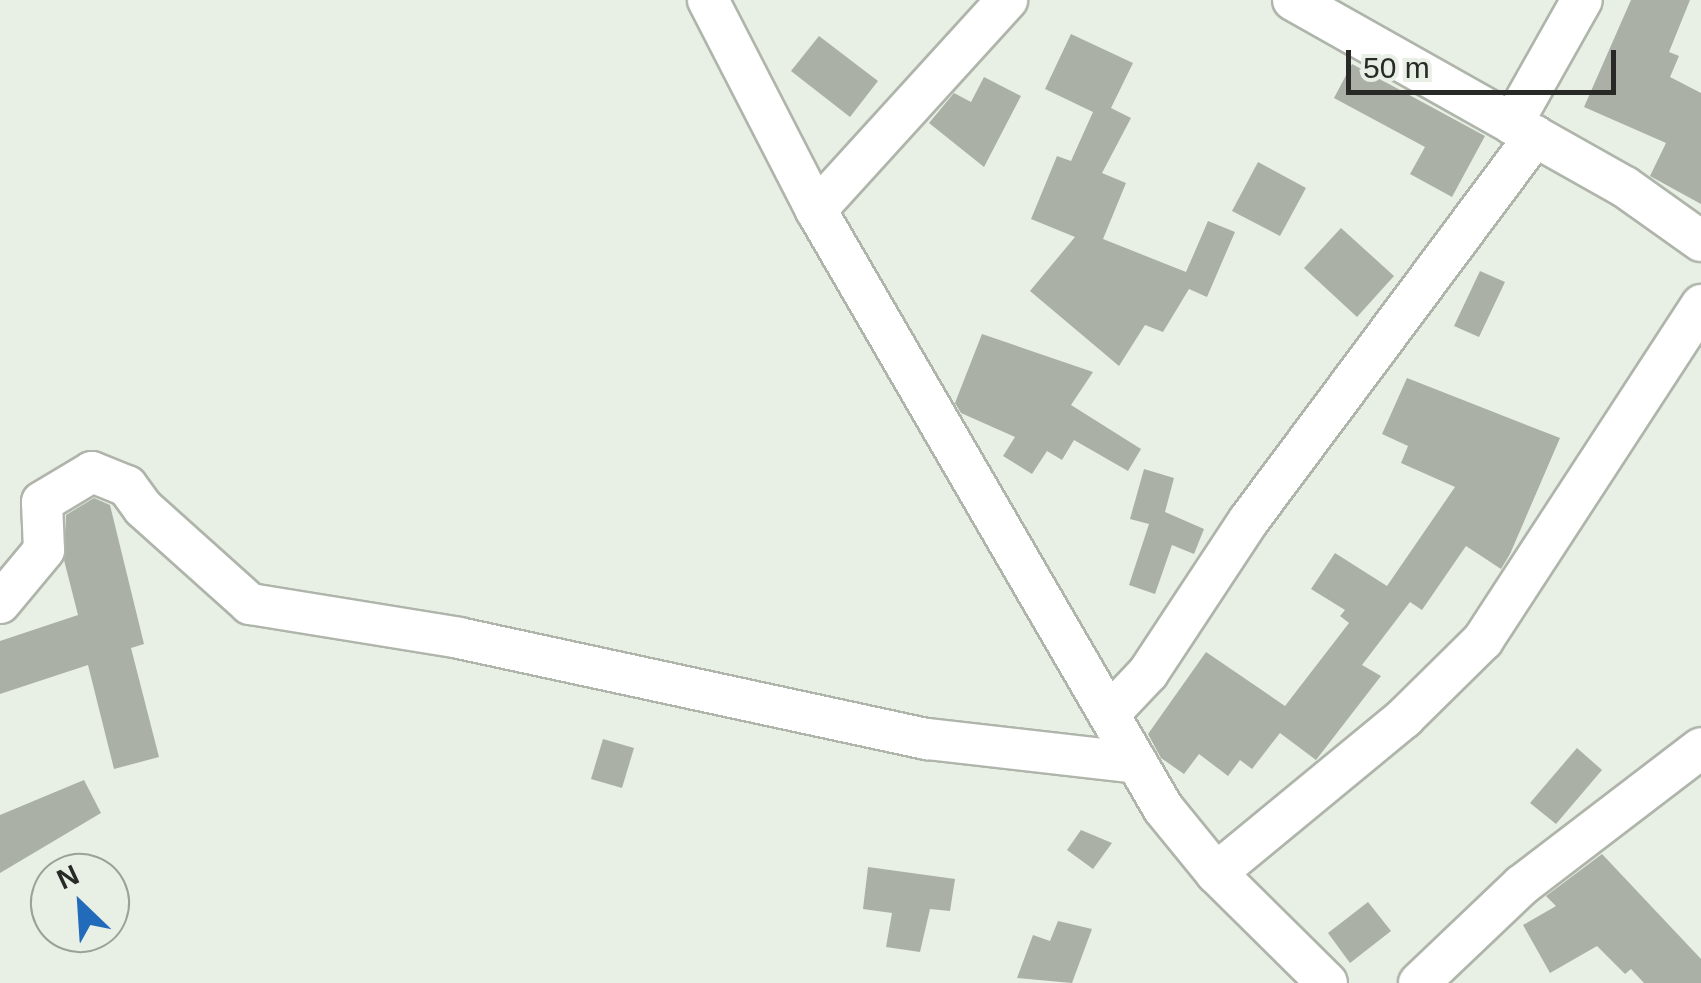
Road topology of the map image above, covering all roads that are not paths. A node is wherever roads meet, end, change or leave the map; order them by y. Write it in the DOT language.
graph roads {
  1 [pos="708,0"];
  2 [pos="1007,0"];
  3 [pos="1292,0"];
  4 [pos="1582,0"];
  5 [pos="1523,130"];
  6 [pos="816,210"];
  7 [pos="1701,241"];
  8 [pos="1701,305"];
  9 [pos="0,603"];
  10 [pos="1110,712"];
  11 [pos="1701,748"];
  12 [pos="1137,763"];
  13 [pos="1216,873"];
  14 [pos="1327,983"];
  15 [pos="1419,983"];
  1 -- 6 [label="street"];
  2 -- 6 [label="street"];
  3 -- 5 [label="street"];
  4 -- 5 [label="street"];
  5 -- 7 [label="street"];
  5 -- 10 [label="street"];
  6 -- 10 [label="street"];
  8 -- 13 [label="street"];
  9 -- 12 [label="street"];
  10 -- 12 [label="street"];
  11 -- 15 [label="street"];
  12 -- 13 [label="street"];
  13 -- 14 [label="street"];
}
